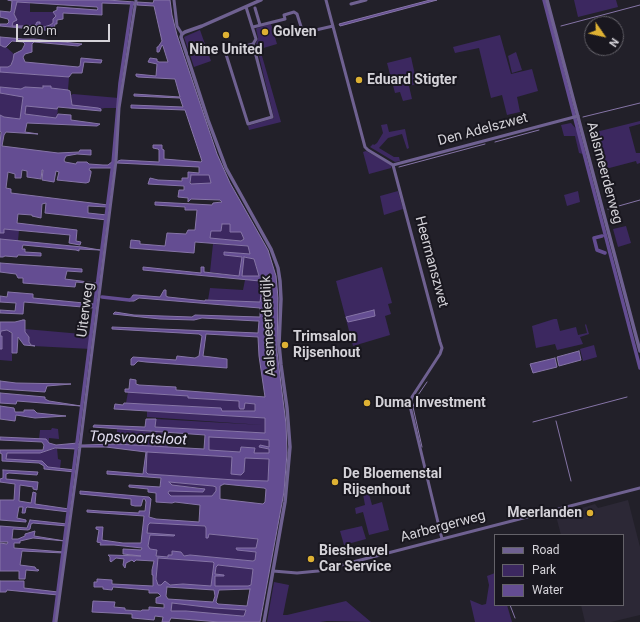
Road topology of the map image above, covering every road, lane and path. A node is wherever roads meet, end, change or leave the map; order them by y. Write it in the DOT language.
graph roads {
  1 [pos="174,0"];
  2 [pos="261,0"];
  3 [pos="326,0"];
  4 [pos="366,0"];
  5 [pos="548,0"];
  6 [pos="136,2"];
  7 [pos="351,4"];
  8 [pos="246,7"];
  9 [pos="255,8"];
  10 [pos="260,26"];
  11 [pos="334,26"];
  12 [pos="253,27"];
  13 [pos="302,32"];
  14 [pos="182,34"];
  15 [pos="286,36"];
  16 [pos="253,44"];
  17 [pos="575,117"];
  18 [pos="394,164"];
  19 [pos="640,352"];
  20 [pos="640,488"];
  21 [pos="442,539"];
  22 [pos="273,571"];
  23 [pos="56,622"];
  24 [pos="264,622"];
  1 -- 14 [label="street, Aalsmeerderdijk"];
  2 -- 8 [label="street"];
  3 -- 11 [label="street"];
  4 -- 7 [label="street"];
  5 -- 17 [label="street, Aalsmeerderweg"];
  6 -- 23 [label="street, Uiterweg"];
  8 -- 12 [label="street"];
  8 -- 14 [label="street"];
  9 -- 10 [label="street"];
  10 -- 12 [label="street"];
  10 -- 13 [label="street"];
  11 -- 13 [label="street"];
  11 -- 18 [label="street"];
  12 -- 16 [label="street"];
  13 -- 15 [label="street"];
  14 -- 22 [label="street, Aalsmeerderdijk"];
  16 -- 16 [label="street"];
  17 -- 18 [label="street, Den Adelszwet"];
  17 -- 19 [label="street, Aalsmeerderweg"];
  18 -- 21 [label="street, Heermanszwet"];
  20 -- 21 [label="street, Aarbergerweg"];
  21 -- 22 [label="street, Aarbergerweg"];
  22 -- 24 [label="street, Aalsmeerderdijk"];
}
